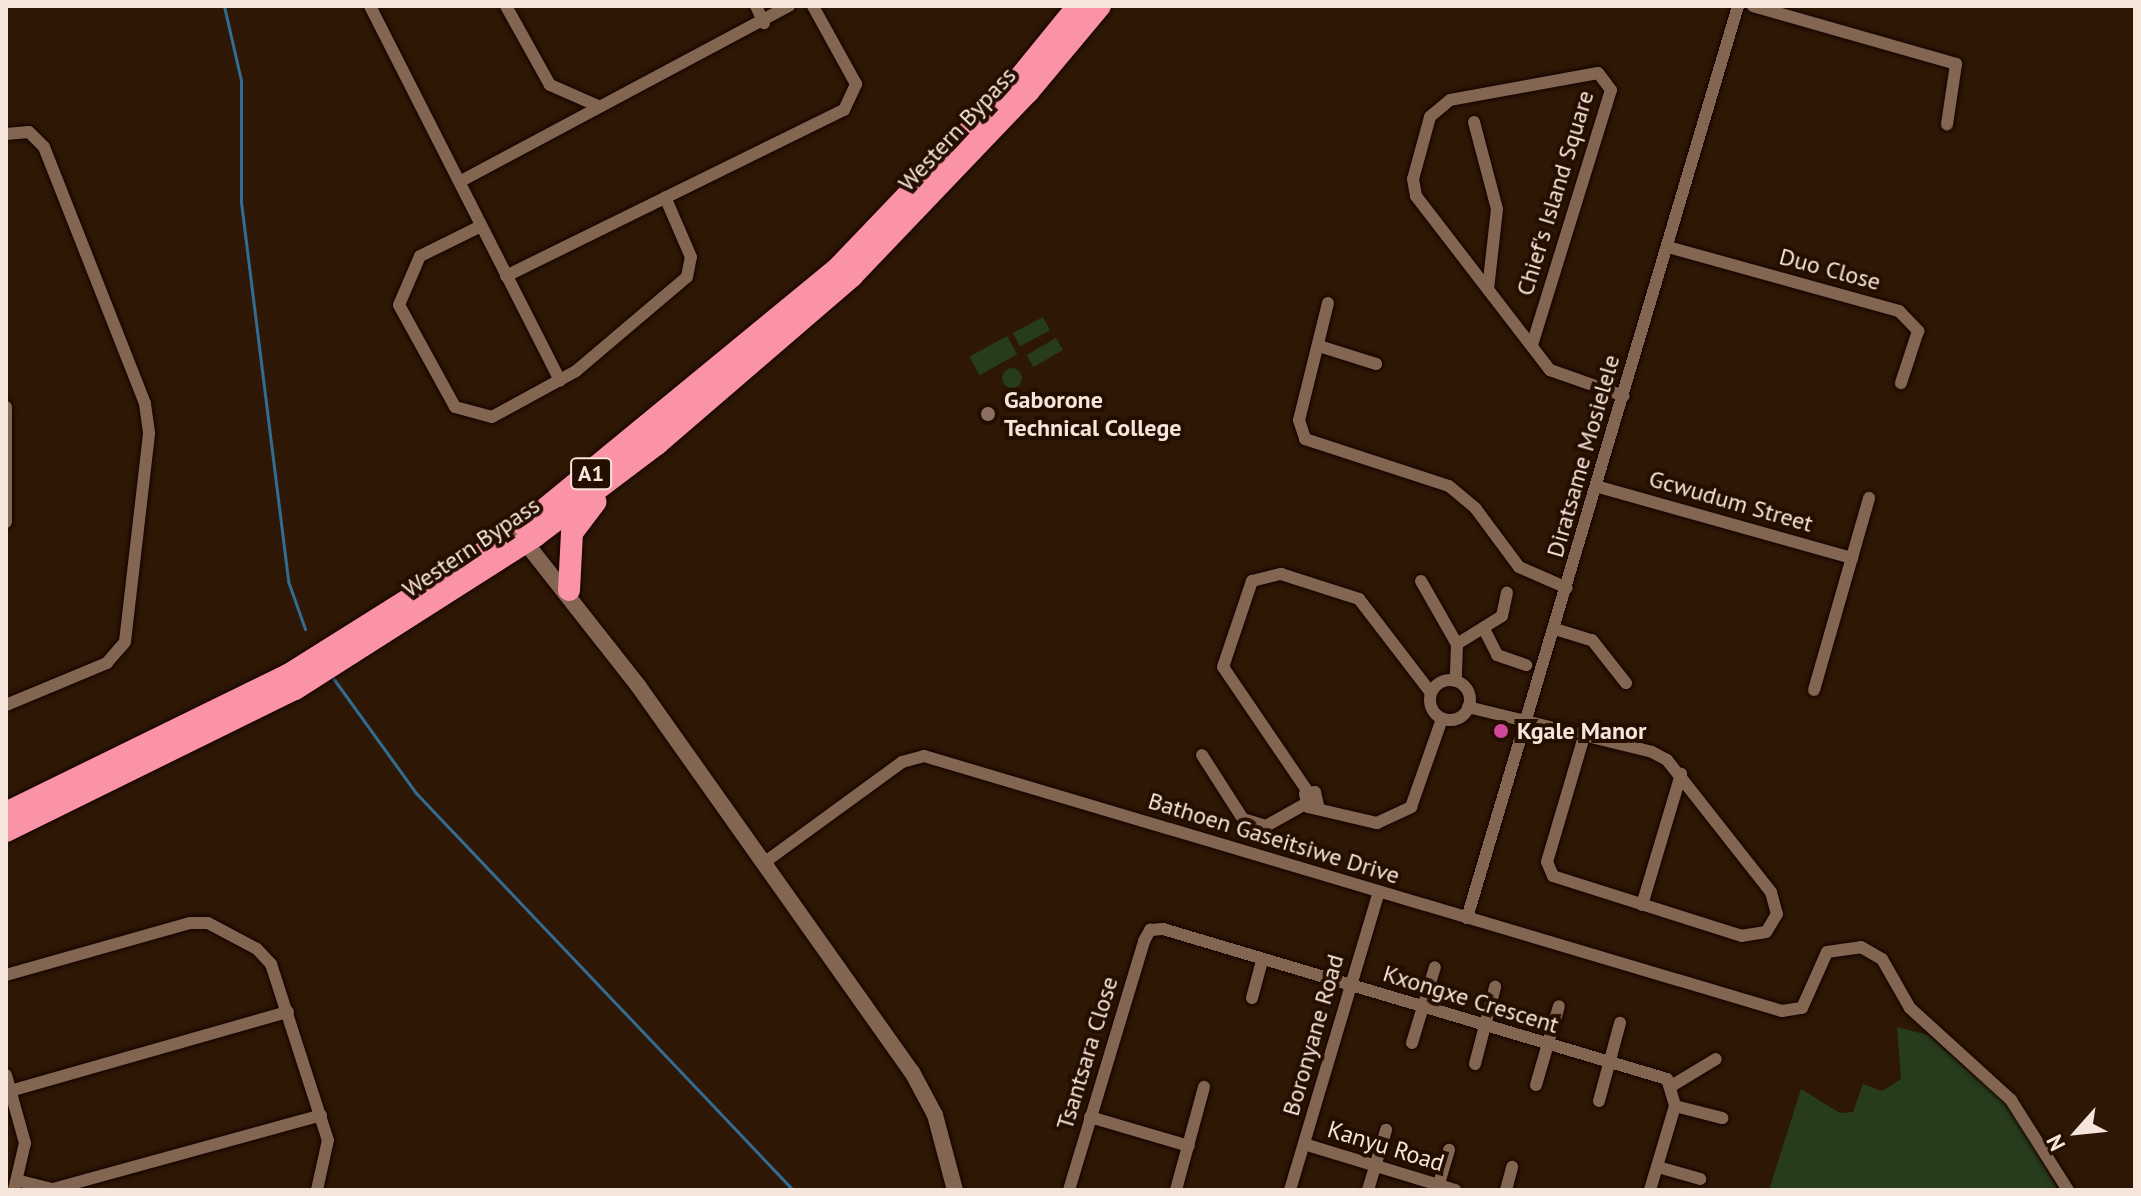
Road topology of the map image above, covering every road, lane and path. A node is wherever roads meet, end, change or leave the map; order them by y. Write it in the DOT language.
graph roads {
  1 [pos="370,6"];
  2 [pos="506,6"];
  3 [pos="756,6"];
  4 [pos="789,6"];
  5 [pos="813,6"];
  6 [pos="1078,6"];
  7 [pos="1100,6"];
  8 [pos="1738,6"];
  9 [pos="1753,6"];
  10 [pos="764,23"];
  11 [pos="598,106"];
  12 [pos="1474,122"];
  13 [pos="1947,124"];
  14 [pos="6,134"];
  15 [pos="461,181"];
  16 [pos="665,197"];
  17 [pos="481,226"];
  18 [pos="1668,247"];
  19 [pos="506,276"];
  20 [pos="1488,289"];
  21 [pos="1328,303"];
  22 [pos="1532,345"];
  23 [pos="1319,346"];
  24 [pos="1376,364"];
  25 [pos="560,381"];
  26 [pos="1901,383"];
  27 [pos="1624,396"];
  28 [pos="6,407"];
  29 [pos="657,444"];
  30 [pos="1599,487"];
  31 [pos="1869,498"];
  32 [pos="7,513"];
  33 [pos="526,534"];
  34 [pos="1852,558"];
  35 [pos="1421,581"];
  36 [pos="1567,588"];
  37 [pos="569,590"];
  38 [pos="1507,593"];
  39 [pos="581,613"];
  40 [pos="1484,629"];
  41 [pos="1555,629"];
  42 [pos="1457,644"];
  43 [pos="1526,665"];
  44 [pos="1456,681"];
  45 [pos="1626,683"];
  46 [pos="1814,690"];
  47 [pos="1431,693"];
  48 [pos="6,705"];
  49 [pos="1468,707"];
  50 [pos="1442,719"];
  51 [pos="1527,722"];
  52 [pos="1584,736"];
  53 [pos="1202,755"];
  54 [pos="1681,774"];
  55 [pos="1310,800"];
  56 [pos="6,813"];
  57 [pos="6,831"];
  58 [pos="765,862"];
  59 [pos="1379,892"];
  60 [pos="1642,905"];
  61 [pos="1467,918"];
  62 [pos="1150,930"];
  63 [pos="1262,960"];
  64 [pos="1435,967"];
  65 [pos="6,975"];
  66 [pos="1349,985"];
  67 [pos="1495,987"];
  68 [pos="1252,998"];
  69 [pos="1559,1006"];
  70 [pos="1422,1007"];
  71 [pos="288,1012"];
  72 [pos="1620,1023"];
  73 [pos="1484,1026"];
  74 [pos="1412,1043"];
  75 [pos="1548,1045"];
  76 [pos="1716,1059"];
  77 [pos="1609,1063"];
  78 [pos="1475,1064"];
  79 [pos="6,1075"];
  80 [pos="1536,1085"];
  81 [pos="1673,1085"];
  82 [pos="1204,1087"];
  83 [pos="10,1091"];
  84 [pos="1599,1101"];
  85 [pos="1675,1106"];
  86 [pos="321,1115"];
  87 [pos="1090,1117"];
  88 [pos="1722,1118"];
  89 [pos="1386,1130"];
  90 [pos="1304,1144"];
  91 [pos="1189,1146"];
  92 [pos="1449,1150"];
  93 [pos="1512,1167"];
  94 [pos="1658,1167"];
  95 [pos="1374,1168"];
  96 [pos="1700,1179"];
  97 [pos="17,1185"];
  98 [pos="1438,1188"];
  99 [pos="317,1190"];
  100 [pos="955,1190"];
  101 [pos="1069,1190"];
  102 [pos="1176,1190"];
  103 [pos="1290,1190"];
  104 [pos="1368,1190"];
  105 [pos="1455,1190"];
  106 [pos="1506,1190"];
  107 [pos="1650,1190"];
  108 [pos="2068,1190"];
  1 -- 15 [label="street"];
  2 -- 11 [label="street"];
  3 -- 10 [label="street"];
  4 -- 10 [label="street"];
  5 -- 16 [label="street"];
  6 -- 33 [label="highway, Western Bypass / A1"];
  7 -- 29 [label="highway, Western Bypass / A1"];
  8 -- 18 [label="street, Diratsame Mosielele"];
  9 -- 13 [label="street"];
  10 -- 11 [label="street"];
  11 -- 15 [label="street"];
  12 -- 20 [label="street"];
  14 -- 48 [label="street"];
  15 -- 17 [label="street"];
  16 -- 19 [label="street"];
  16 -- 25 [label="street"];
  17 -- 19 [label="street"];
  17 -- 25 [label="street"];
  18 -- 26 [label="street, Duo Close"];
  18 -- 27 [label="street, Diratsame Mosielele"];
  19 -- 25 [label="street"];
  20 -- 22 [label="street, Chief's Island Square"];
  20 -- 22 [label="street, Chief's Island Square"];
  21 -- 23 [label="street"];
  22 -- 27 [label="street, Chief's Island Square"];
  23 -- 24 [label="street"];
  23 -- 36 [label="street"];
  27 -- 30 [label="street, Diratsame Mosielele"];
  28 -- 32 [label="street"];
  29 -- 33 [label="highway, Western Bypass / A1"];
  29 -- 37 [label="highway"];
  30 -- 34 [label="street, Gcwudum Street"];
  30 -- 36 [label="street, Diratsame Mosielele"];
  31 -- 34 [label="street"];
  33 -- 37 [label="street"];
  33 -- 39 [label="street"];
  33 -- 56 [label="highway, Western Bypass / A1"];
  33 -- 57 [label="highway, Western Bypass / A1"];
  34 -- 46 [label="street"];
  35 -- 42 [label="street"];
  36 -- 41 [label="street, Diratsame Mosielele"];
  37 -- 39 [label="street"];
  38 -- 40 [label="street"];
  39 -- 58 [label="street"];
  40 -- 42 [label="street"];
  40 -- 43 [label="street"];
  41 -- 45 [label="street"];
  41 -- 51 [label="street, Diratsame Mosielele"];
  42 -- 44 [label="street"];
  44 -- 47 [label="street"];
  44 -- 49 [label="street"];
  47 -- 50 [label="street"];
  47 -- 55 [label="street"];
  49 -- 50 [label="street"];
  49 -- 51 [label="street"];
  50 -- 55 [label="street"];
  51 -- 52 [label="street"];
  51 -- 61 [label="street, Diratsame Mosielele"];
  52 -- 54 [label="street"];
  52 -- 60 [label="street"];
  53 -- 55 [label="street"];
  54 -- 60 [label="street"];
  54 -- 60 [label="street"];
  58 -- 59 [label="street, Bathoen Gaseitsiwe Drive"];
  58 -- 100 [label="street"];
  59 -- 61 [label="street, Bathoen Gaseitsiwe Drive"];
  59 -- 66 [label="street, Boronyane Road"];
  61 -- 108 [label="street, Bathoen Gaseitsiwe Drive"];
  62 -- 63 [label="street, Kxongxe Crescent"];
  62 -- 87 [label="street, Tsantsara Close"];
  63 -- 66 [label="street, Kxongxe Crescent"];
  63 -- 68 [label="street"];
  64 -- 70 [label="street"];
  65 -- 71 [label="street"];
  66 -- 70 [label="street, Kxongxe Crescent"];
  66 -- 90 [label="street, Boronyane Road"];
  67 -- 73 [label="street"];
  69 -- 75 [label="street"];
  70 -- 73 [label="street, Kxongxe Crescent"];
  70 -- 74 [label="street"];
  71 -- 83 [label="street"];
  71 -- 86 [label="street"];
  72 -- 77 [label="street"];
  73 -- 75 [label="street, Kxongxe Crescent"];
  73 -- 78 [label="street"];
  75 -- 77 [label="street, Kxongxe Crescent"];
  75 -- 80 [label="street"];
  76 -- 81 [label="street"];
  77 -- 81 [label="street, Kxongxe Crescent"];
  77 -- 84 [label="street"];
  79 -- 83 [label="street"];
  81 -- 85 [label="street"];
  82 -- 91 [label="street"];
  83 -- 97 [label="street"];
  85 -- 88 [label="street"];
  85 -- 94 [label="street"];
  86 -- 97 [label="street"];
  86 -- 99 [label="street"];
  87 -- 91 [label="street"];
  87 -- 101 [label="street, Tsantsara Close"];
  89 -- 95 [label="street"];
  90 -- 95 [label="street, Kanyu Road"];
  90 -- 103 [label="street, Boronyane Road"];
  91 -- 102 [label="street"];
  92 -- 98 [label="street"];
  93 -- 106 [label="street"];
  94 -- 96 [label="street"];
  94 -- 107 [label="street"];
  95 -- 98 [label="street, Kanyu Road"];
  95 -- 104 [label="street"];
  98 -- 105 [label="street, Kanyu Road"];
}
